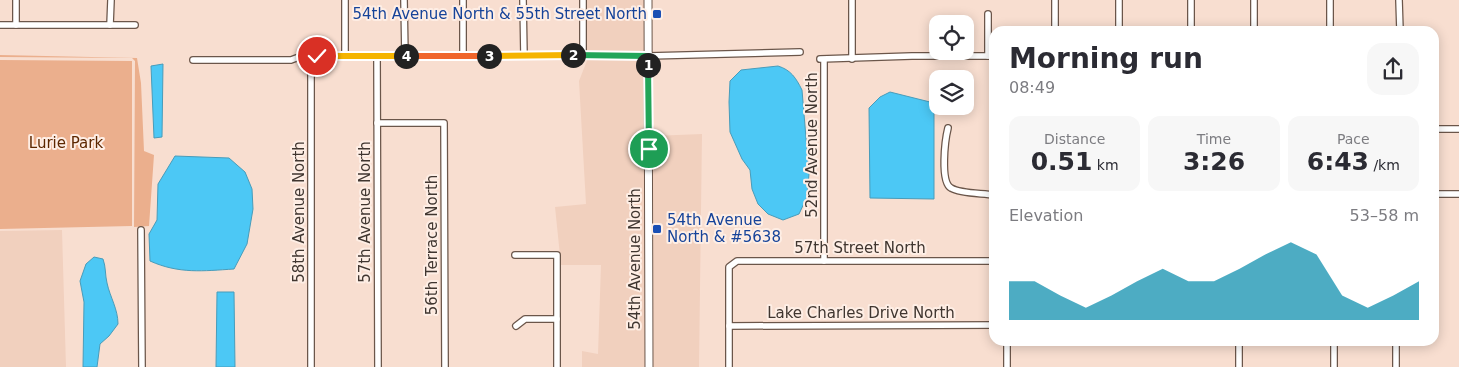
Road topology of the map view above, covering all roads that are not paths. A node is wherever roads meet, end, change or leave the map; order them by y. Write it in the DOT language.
graph roads {
  1 [pos="16,0"];
  2 [pos="111,0"];
  3 [pos="345,0"];
  4 [pos="404,0"];
  5 [pos="463,0"];
  6 [pos="523,0"];
  7 [pos="583,0"];
  8 [pos="648,0"];
  9 [pos="852,0"];
  10 [pos="1055,0"];
  11 [pos="1119,0"];
  12 [pos="1191,0"];
  13 [pos="1254,0"];
  14 [pos="1330,0"];
  15 [pos="1400,0"];
  16 [pos="988,14"];
  17 [pos="110,24"];
  18 [pos="16,25"];
  19 [pos="136,25"];
  20 [pos="0,26"];
  21 [pos="1055,26"];
  22 [pos="1119,26"];
  23 [pos="1191,26"];
  24 [pos="1254,26"];
  25 [pos="1330,26"];
  26 [pos="1400,26"];
  27 [pos="989,28"];
  28 [pos="800,52"];
  29 [pos="583,55"];
  30 [pos="345,56"];
  31 [pos="404,56"];
  32 [pos="463,56"];
  33 [pos="524,56"];
  34 [pos="648,56"];
  35 [pos="989,56"];
  36 [pos="377,57"];
  37 [pos="311,58"];
  38 [pos="852,59"];
  39 [pos="193,60"];
  40 [pos="378,123"];
  41 [pos="948,128"];
  42 [pos="1439,129"];
  43 [pos="1459,129"];
  44 [pos="989,194"];
  45 [pos="1439,194"];
  46 [pos="1459,194"];
  47 [pos="141,230"];
  48 [pos="515,255"];
  49 [pos="989,260"];
  50 [pos="824,261"];
  51 [pos="557,319"];
  52 [pos="989,325"];
  53 [pos="516,326"];
  54 [pos="729,326"];
  55 [pos="1007,346"];
  56 [pos="1239,346"];
  57 [pos="1334,346"];
  58 [pos="1396,346"];
  59 [pos="142,367"];
  60 [pos="312,367"];
  61 [pos="378,367"];
  62 [pos="445,367"];
  63 [pos="557,367"];
  64 [pos="649,367"];
  65 [pos="729,367"];
  66 [pos="1007,367"];
  67 [pos="1239,367"];
  68 [pos="1334,367"];
  69 [pos="1396,367"];
  1 -- 18 [label="street"];
  2 -- 17 [label="street"];
  3 -- 30 [label="street"];
  4 -- 31 [label="street"];
  5 -- 32 [label="street"];
  6 -- 33 [label="street"];
  7 -- 29 [label="street"];
  8 -- 34 [label="main road, 54th Avenue North"];
  9 -- 38 [label="street"];
  10 -- 21 [label="street"];
  11 -- 22 [label="street"];
  12 -- 23 [label="street"];
  13 -- 24 [label="street"];
  14 -- 25 [label="street"];
  15 -- 26 [label="street"];
  16 -- 27 [label="street"];
  17 -- 18 [label="street"];
  17 -- 19 [label="street"];
  18 -- 20 [label="street"];
  28 -- 34 [label="street"];
  29 -- 33 [label="street"];
  29 -- 34 [label="street"];
  30 -- 36 [label="street"];
  30 -- 37 [label="street"];
  31 -- 32 [label="street"];
  31 -- 36 [label="street"];
  32 -- 33 [label="street"];
  34 -- 64 [label="main road, 54th Avenue North"];
  35 -- 38 [label="street"];
  36 -- 40 [label="street, 57th Avenue North"];
  37 -- 39 [label="street"];
  37 -- 60 [label="street, 58th Avenue North"];
  38 -- 50 [label="street, 52nd Avenue North"];
  40 -- 61 [label="street, 57th Avenue North"];
  40 -- 62 [label="street, 56th Terrace North"];
  41 -- 44 [label="street"];
  42 -- 43 [label="street"];
  45 -- 46 [label="street"];
  47 -- 59 [label="street"];
  48 -- 51 [label="street"];
  49 -- 50 [label="street, 57th Street North"];
  50 -- 54 [label="street, 57th Street North"];
  51 -- 53 [label="street"];
  51 -- 63 [label="street"];
  52 -- 54 [label="street, Lake Charles Drive North"];
  54 -- 65 [label="street"];
  55 -- 66 [label="street"];
  56 -- 67 [label="street"];
  57 -- 68 [label="street"];
  58 -- 69 [label="street"];
}
